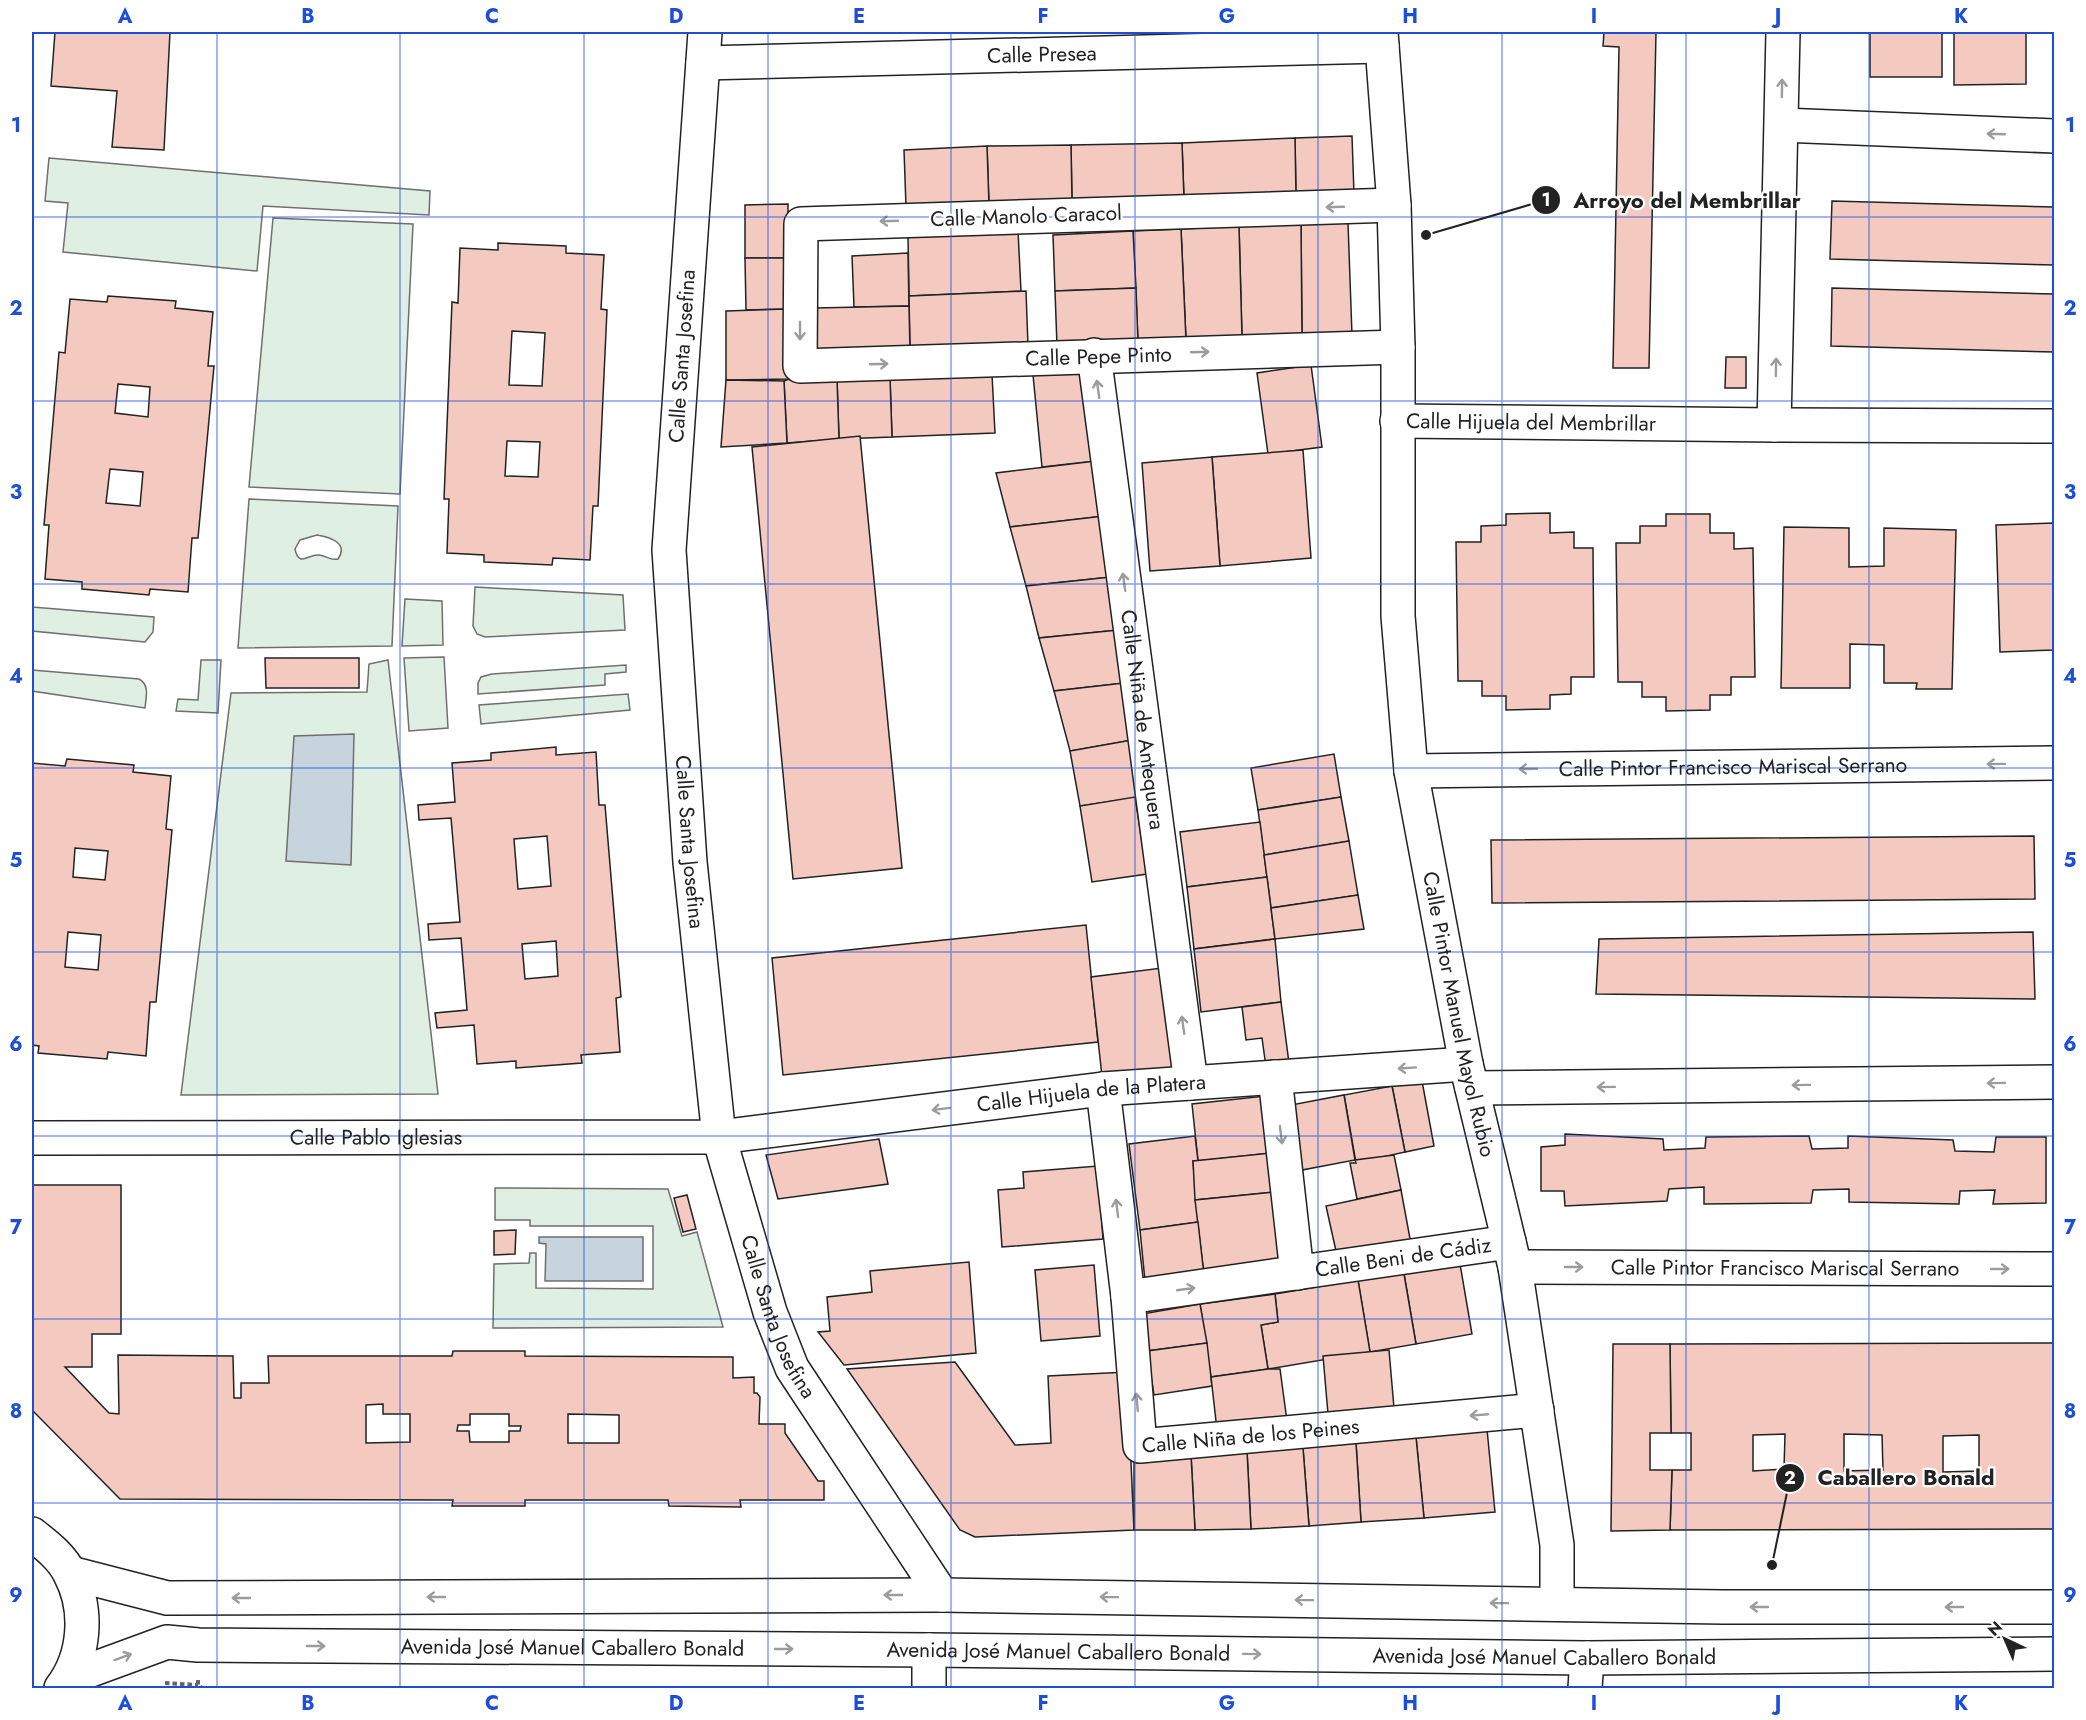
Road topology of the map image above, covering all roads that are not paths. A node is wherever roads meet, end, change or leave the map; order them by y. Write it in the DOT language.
graph roads {
  1 [pos="1783,32"];
  2 [pos="1381,39"];
  3 [pos="704,47"];
  4 [pos="1782,125"];
  5 [pos="2055,136"];
  6 [pos="1394,205"];
  7 [pos="1398,347"];
  8 [pos="1094,356"];
  9 [pos="800,366"];
  10 [pos="1397,422"];
  11 [pos="1774,425"];
  12 [pos="2055,426"];
  13 [pos="2055,763"];
  14 [pos="1411,771"];
  15 [pos="1469,1076"];
  16 [pos="1275,1077"];
  17 [pos="2055,1082"];
  18 [pos="1191,1083"];
  19 [pos="1103,1089"];
  20 [pos="719,1137"];
  21 [pos="32,1138"];
  22 [pos="1512,1255"];
  23 [pos="2055,1269"];
  24 [pos="1297,1273"];
  25 [pos="1128,1297"];
  26 [pos="1537,1410"];
  27 [pos="32,1534"];
  28 [pos="70,1573"];
  29 [pos="942,1595"];
  30 [pos="1557,1603"];
  31 [pos="2055,1607"];
  32 [pos="929,1650"];
  33 [pos="2055,1654"];
  34 [pos="1586,1673"];
  35 [pos="65,1683"];
  36 [pos="929,1689"];
  4 -- 1 [label="street, one-way"];
  2 -- 3 [label="street, Calle Presea"];
  2 -- 6 [label="street, Calle Hijuela del Membrillar"];
  3 -- 20 [label="street, Calle Santa Josefina"];
  5 -- 4 [label="street, one-way"];
  11 -- 4 [label="street, one-way"];
  6 -- 7 [label="street, Calle Hijuela del Membrillar"];
  6 -- 9 [label="street, Calle Manolo Caracol, one-way"];
  8 -- 7 [label="street, Calle Pepe Pinto, one-way"];
  7 -- 10 [label="street, Calle Hijuela del Membrillar"];
  9 -- 8 [label="street, Calle Pepe Pinto, one-way"];
  18 -- 8 [label="street, Calle Niña de Antequera, one-way"];
  10 -- 11 [label="street, Calle Hijuela del Membrillar"];
  10 -- 14 [label="street, Calle Pintor Manuel Mayol Rubio"];
  11 -- 12 [label="street, Calle Hijuela del Membrillar"];
  13 -- 14 [label="street, Calle Pintor Francisco Mariscal Serrano, one-way"];
  14 -- 15 [label="street, Calle Pintor Manuel Mayol Rubio"];
  15 -- 16 [label="street, Calle Hijuela de la Platera, one-way"];
  17 -- 15 [label="street, one-way"];
  15 -- 22 [label="street, Calle Pintor Manuel Mayol Rubio"];
  16 -- 18 [label="street, Calle Hijuela de la Platera"];
  16 -- 24 [label="street, Calle Beni de Cádiz, one-way"];
  18 -- 19 [label="street, Calle Hijuela de la Platera"];
  19 -- 20 [label="street, Calle Hijuela de la Platera, one-way"];
  25 -- 19 [label="street, Calle Niña de los Peines, one-way"];
  20 -- 21 [label="street, Calle Pablo Iglesias"];
  20 -- 29 [label="street, Calle Santa Josefina"];
  22 -- 23 [label="street, Calle Pintor Francisco Mariscal Serrano, one-way"];
  22 -- 24 [label="street, Calle Beni de Cádiz"];
  22 -- 26 [label="street, Calle Pintor Manuel Mayol Rubio"];
  25 -- 24 [label="street, Calle Beni de Cádiz, one-way"];
  26 -- 25 [label="street, Calle Niña de los Peines, one-way"];
  26 -- 30 [label="street, Calle Pintor Manuel Mayol Rubio"];
  27 -- 28 [label="street"];
  29 -- 28 [label="street, one-way"];
  28 -- 35 [label="street"];
  30 -- 29 [label="street, one-way"];
  31 -- 30 [label="street, one-way"];
  32 -- 34 [label="street, Avenida José Manuel Caballero Bonald, one-way"];
  35 -- 32 [label="street, Avenida José Manuel Caballero Bonald, one-way"];
  32 -- 36 [label="street"];
  33 -- 34 [label="street, Avenida José Manuel Caballero Bonald"];
}
